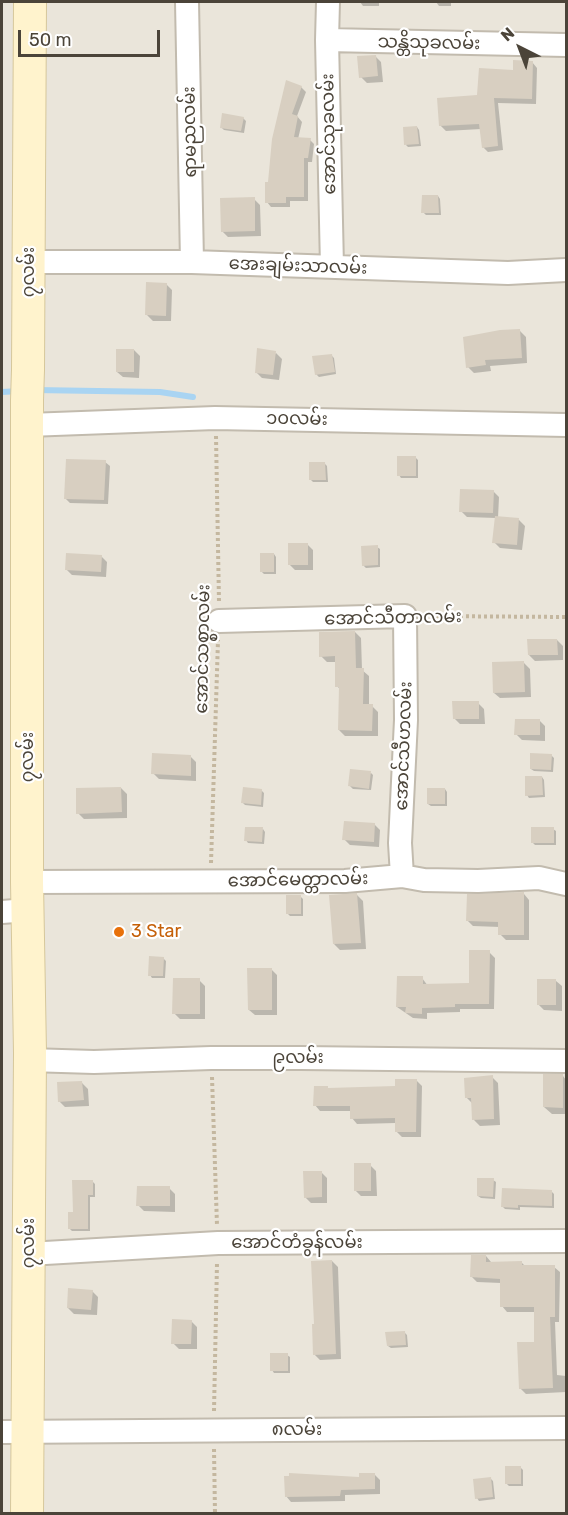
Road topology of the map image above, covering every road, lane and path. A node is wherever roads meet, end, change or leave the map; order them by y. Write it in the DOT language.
graph roads {
  1 [pos="30,2"];
  2 [pos="188,2"];
  3 [pos="328,2"];
  4 [pos="327,40"];
  5 [pos="567,45"];
  6 [pos="29,262"];
  7 [pos="192,262"];
  8 [pos="332,267"];
  9 [pos="567,270"];
  10 [pos="28,398"];
  11 [pos="215,418"];
  12 [pos="567,425"];
  13 [pos="405,616"];
  14 [pos="567,617"];
  15 [pos="219,621"];
  16 [pos="402,876"];
  17 [pos="211,882"];
  18 [pos="567,884"];
  19 [pos="19,902"];
  20 [pos="30,1060"];
  21 [pos="567,1061"];
  22 [pos="567,1241"];
  23 [pos="28,1254"];
  24 [pos="567,1428"];
  25 [pos="214,1430"];
  26 [pos="14,1432"];
  27 [pos="27,1514"];
  28 [pos="215,1514"];
  1 -- 6 [label="street, ၇လမ်း"];
  2 -- 7 [label="street, ရာမညလမ်း"];
  3 -- 4 [label="street, အောင်သုခလမ်း"];
  4 -- 5 [label="street, သန္တိသုခလမ်း"];
  4 -- 8 [label="street, အောင်သုခလမ်း"];
  6 -- 7 [label="street, အေးချမ်းသာလမ်း"];
  6 -- 10 [label="street, ၇လမ်း"];
  7 -- 8 [label="street, အေးချမ်းသာလမ်း"];
  8 -- 9 [label="street, အေးချမ်းသာလမ်း"];
  10 -- 11 [label="street, ၁၀လမ်း"];
  10 -- 19 [label="street, ၇လမ်း"];
  11 -- 12 [label="street, ၁၀လမ်း"];
  11 -- 15 [label="path, အောင်သစ္စာလမ်း"];
  13 -- 14 [label="path, အောင်သီတာလမ်း"];
  13 -- 15 [label="street, အောင်သီတာလမ်း"];
  13 -- 16 [label="street, အောင်သီဟလမ်း"];
  15 -- 17 [label="path, အောင်သစ္စာလမ်း"];
  16 -- 17 [label="street, အောင်မေတ္တာလမ်း"];
  16 -- 18 [label="street, အောင်မေတ္တာလမ်း"];
  17 -- 19 [label="street, အောင်မေတ္တာလမ်း"];
  19 -- 20 [label="street, ၇လမ်း"];
  20 -- 21 [label="street, ၉လမ်း"];
  20 -- 23 [label="street, ၇လမ်း"];
  22 -- 23 [label="street, အောင်တံခွန်လမ်း"];
  23 -- 26 [label="street, ၇လမ်း"];
  24 -- 25 [label="street, ၈လမ်း"];
  25 -- 26 [label="street, ၈လမ်း"];
  25 -- 28 [label="path"];
  26 -- 27 [label="street, ၇လမ်း"];
}
